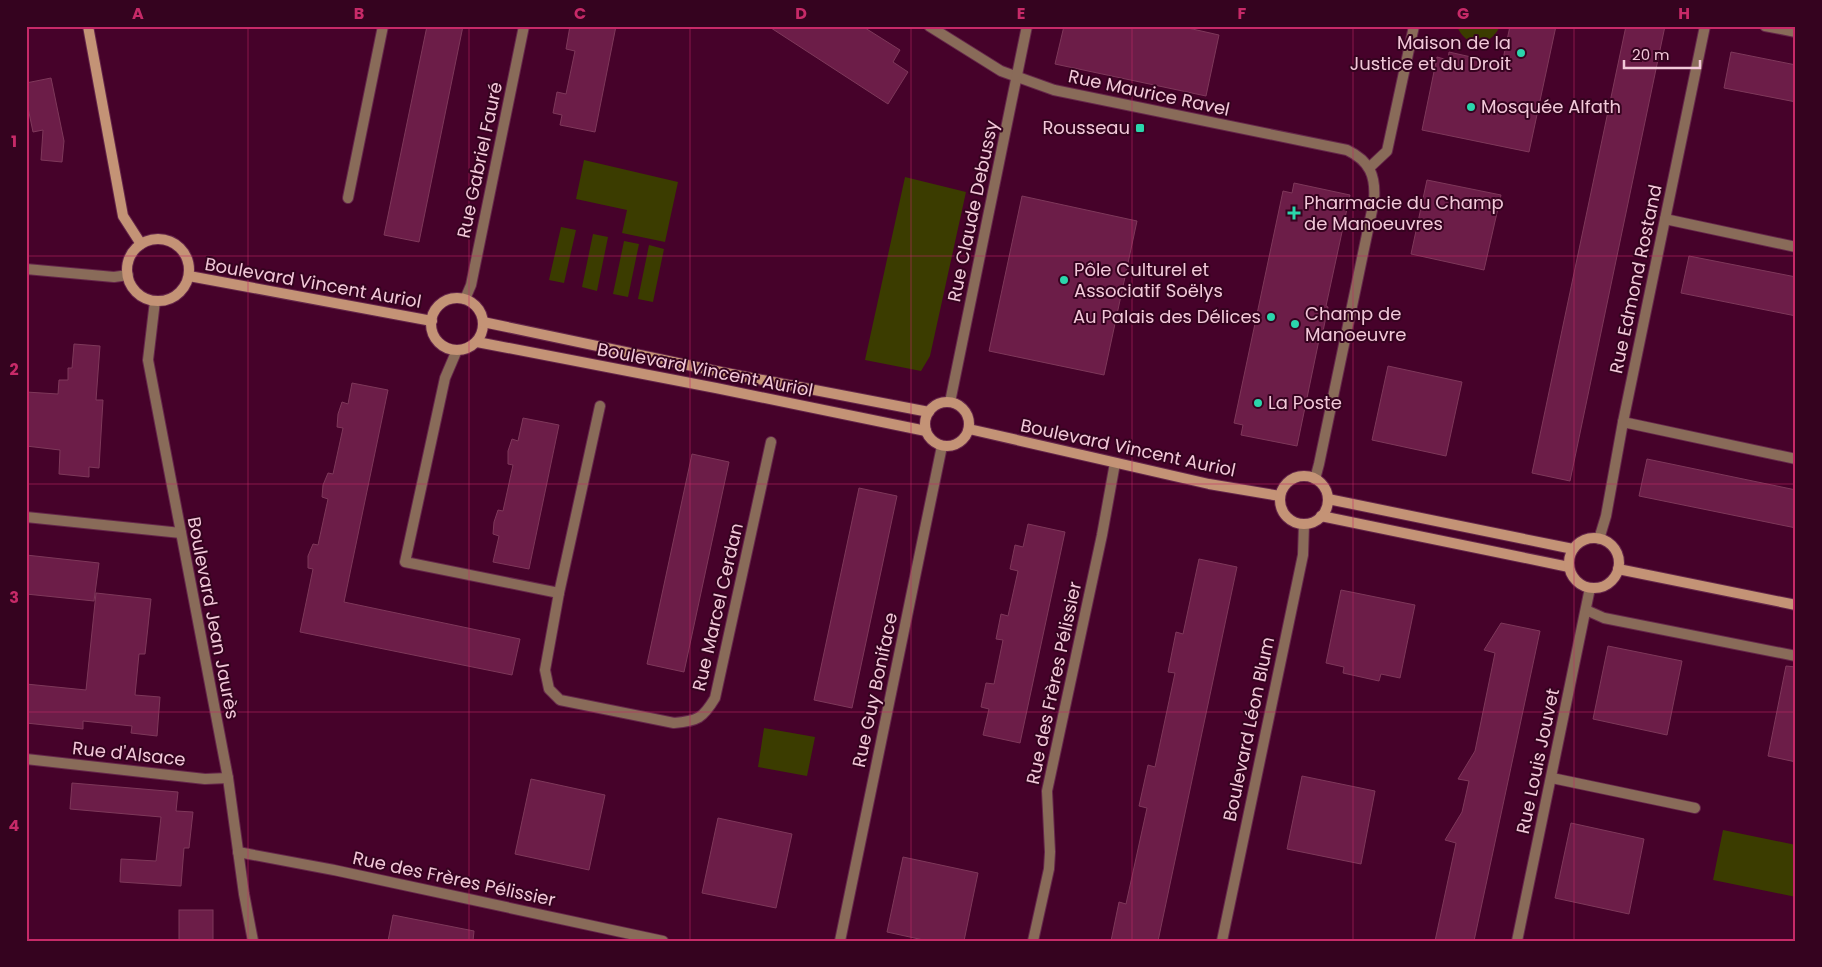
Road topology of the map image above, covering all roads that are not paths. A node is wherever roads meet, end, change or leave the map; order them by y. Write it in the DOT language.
graph roads {
  1 [pos="88,26"];
  2 [pos="383,26"];
  3 [pos="524,26"];
  4 [pos="929,26"];
  5 [pos="1027,26"];
  6 [pos="1414,26"];
  7 [pos="1705,26"];
  8 [pos="1765,26"];
  9 [pos="1796,32"];
  10 [pos="1017,78"];
  11 [pos="1370,167"];
  12 [pos="348,198"];
  13 [pos="1664,220"];
  14 [pos="142,244"];
  15 [pos="1796,247"];
  16 [pos="26,269"];
  17 [pos="128,275"];
  18 [pos="189,276"];
  19 [pos="464,299"];
  20 [pos="155,301"];
  21 [pos="432,321"];
  22 [pos="483,322"];
  23 [pos="477,342"];
  24 [pos="457,350"];
  25 [pos="950,402"];
  26 [pos="600,406"];
  27 [pos="929,412"];
  28 [pos="1623,422"];
  29 [pos="969,429"];
  30 [pos="926,431"];
  31 [pos="771,442"];
  32 [pos="942,446"];
  33 [pos="1796,459"];
  34 [pos="1115,463"];
  35 [pos="1314,479"];
  36 [pos="1280,496"];
  37 [pos="1328,498"];
  38 [pos="1321,516"];
  39 [pos="26,517"];
  40 [pos="1304,524"];
  41 [pos="181,533"];
  42 [pos="1600,539"];
  43 [pos="1573,549"];
  44 [pos="1569,566"];
  45 [pos="1618,569"];
  46 [pos="1590,588"];
  47 [pos="559,594"];
  48 [pos="1796,605"];
  49 [pos="1586,610"];
  50 [pos="1796,656"];
  51 [pos="26,759"];
  52 [pos="228,778"];
  53 [pos="1552,778"];
  54 [pos="1695,808"];
  55 [pos="238,852"];
  56 [pos="253,941"];
  57 [pos="663,941"];
  58 [pos="840,941"];
  59 [pos="1033,941"];
  60 [pos="1222,941"];
  61 [pos="1517,941"];
  1 -- 14 [label="street"];
  2 -- 12 [label="street"];
  3 -- 19 [label="street, Rue Gabriel Fauré"];
  4 -- 10 [label="street, Rue Maurice Ravel"];
  5 -- 10 [label="street, Rue Claude Debussy"];
  6 -- 11 [label="street"];
  7 -- 13 [label="street, Rue Edmond Rostand"];
  8 -- 9 [label="street"];
  10 -- 11 [label="street, Rue Maurice Ravel"];
  10 -- 25 [label="street, Rue Claude Debussy"];
  11 -- 35 [label="street"];
  13 -- 15 [label="street"];
  13 -- 28 [label="street, Rue Edmond Rostand"];
  14 -- 17 [label="street"];
  14 -- 18 [label="street"];
  16 -- 17 [label="street"];
  17 -- 20 [label="street"];
  18 -- 20 [label="street"];
  18 -- 21 [label="street, Boulevard Vincent Auriol"];
  19 -- 21 [label="street"];
  19 -- 22 [label="street"];
  20 -- 41 [label="street, Boulevard Jean Jaurès"];
  21 -- 24 [label="street"];
  22 -- 23 [label="street"];
  22 -- 27 [label="street, Boulevard Vincent Auriol"];
  23 -- 24 [label="street"];
  23 -- 30 [label="street, Boulevard Vincent Auriol"];
  24 -- 47 [label="street"];
  25 -- 27 [label="street"];
  25 -- 29 [label="street"];
  26 -- 47 [label="street, Rue Marcel Cerdan"];
  27 -- 30 [label="street"];
  28 -- 33 [label="street"];
  28 -- 42 [label="street, Rue Edmond Rostand"];
  29 -- 32 [label="street"];
  29 -- 34 [label="street, Boulevard Vincent Auriol"];
  30 -- 32 [label="street"];
  31 -- 47 [label="street, Rue Marcel Cerdan"];
  32 -- 58 [label="street, Rue Guy Boniface"];
  34 -- 36 [label="street, Boulevard Vincent Auriol"];
  34 -- 59 [label="street, Rue des Frères Pélissier"];
  35 -- 36 [label="street"];
  35 -- 37 [label="street"];
  36 -- 40 [label="street"];
  37 -- 38 [label="street"];
  37 -- 43 [label="street"];
  38 -- 40 [label="street"];
  38 -- 44 [label="street"];
  39 -- 41 [label="street"];
  40 -- 60 [label="street, Boulevard Léon Blum"];
  41 -- 52 [label="street, Boulevard Jean Jaurès"];
  42 -- 43 [label="street"];
  42 -- 45 [label="street"];
  43 -- 44 [label="street"];
  44 -- 46 [label="street"];
  45 -- 46 [label="street"];
  45 -- 48 [label="street"];
  46 -- 49 [label="street, Rue Louis Jouvet"];
  49 -- 50 [label="street"];
  49 -- 53 [label="street, Rue Louis Jouvet"];
  51 -- 52 [label="street, Rue d'Alsace"];
  52 -- 55 [label="street, Boulevard Jean Jaurès"];
  53 -- 54 [label="street"];
  53 -- 61 [label="street, Rue Louis Jouvet"];
  55 -- 56 [label="street, Boulevard Jean Jaurès"];
  55 -- 57 [label="street, Rue des Frères Pélissier"];
}
